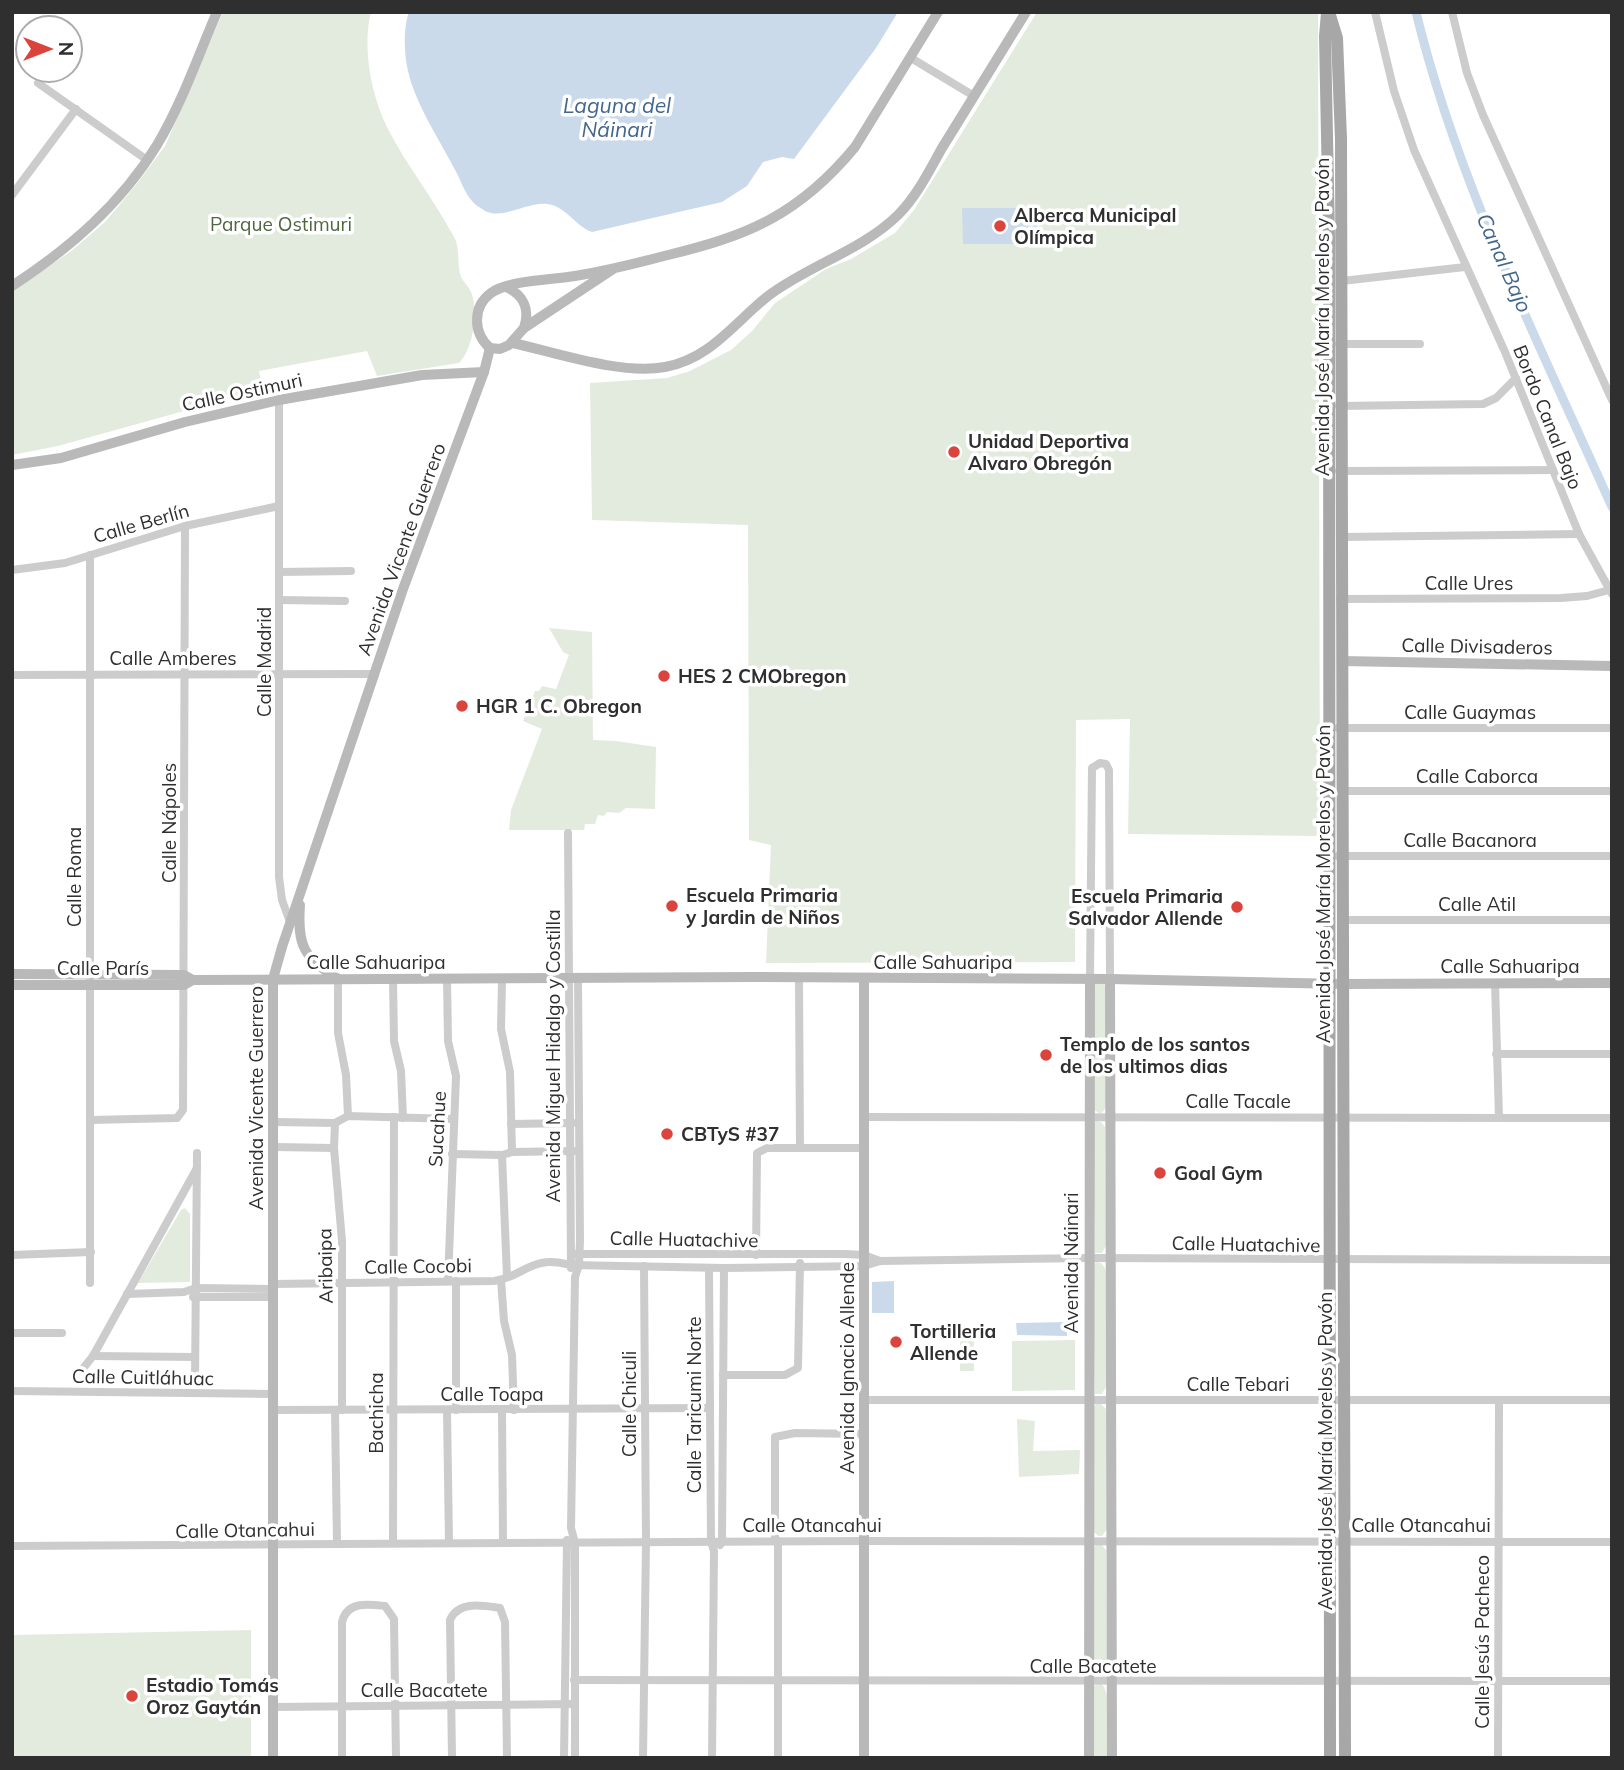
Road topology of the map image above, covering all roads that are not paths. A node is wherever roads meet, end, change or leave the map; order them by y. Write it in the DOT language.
graph roads {
  1 [pos="217,12"];
  2 [pos="938,12"];
  3 [pos="1026,12"];
  4 [pos="1328,12"];
  5 [pos="1375,12"];
  6 [pos="1452,12"];
  7 [pos="911,58"];
  8 [pos="40,84"];
  9 [pos="974,96"];
  10 [pos="76,108"];
  11 [pos="148,160"];
  12 [pos="12,195"];
  13 [pos="1335,215"];
  14 [pos="1465,267"];
  15 [pos="613,269"];
  16 [pos="1342,281"];
  17 [pos="12,286"];
  18 [pos="506,287"];
  19 [pos="524,328"];
  20 [pos="513,343"];
  21 [pos="1335,344"];
  22 [pos="1420,344"];
  23 [pos="490,348"];
  24 [pos="484,372"];
  25 [pos="1516,379"];
  26 [pos="279,400"];
  27 [pos="1612,400"];
  28 [pos="1336,406"];
  29 [pos="12,465"];
  30 [pos="1553,470"];
  31 [pos="1335,471"];
  32 [pos="279,506"];
  33 [pos="185,526"];
  34 [pos="1579,534"];
  35 [pos="1342,537"];
  36 [pos="90,555"];
  37 [pos="12,570"];
  38 [pos="351,571"];
  39 [pos="279,572"];
  40 [pos="1610,592"];
  41 [pos="1328,599"];
  42 [pos="1342,599"];
  43 [pos="279,600"];
  44 [pos="345,601"];
  45 [pos="1342,661"];
  46 [pos="1612,666"];
  47 [pos="90,674"];
  48 [pos="185,674"];
  49 [pos="280,674"];
  50 [pos="375,674"];
  51 [pos="12,675"];
  52 [pos="1328,728"];
  53 [pos="1343,728"];
  54 [pos="1612,728"];
  55 [pos="1343,791"];
  56 [pos="1612,791"];
  57 [pos="568,833"];
  58 [pos="1328,856"];
  59 [pos="1342,856"];
  60 [pos="1612,856"];
  61 [pos="302,890"];
  62 [pos="1343,920"];
  63 [pos="1612,920"];
  64 [pos="290,922"];
  65 [pos="12,974"];
  66 [pos="274,979"];
  67 [pos="338,979"];
  68 [pos="393,979"];
  69 [pos="447,979"];
  70 [pos="573,979"];
  71 [pos="799,979"];
  72 [pos="864,979"];
  73 [pos="1090,979"];
  74 [pos="1110,979"];
  75 [pos="90,980"];
  76 [pos="187,980"];
  77 [pos="502,980"];
  78 [pos="1328,983"];
  79 [pos="1495,983"];
  80 [pos="1612,983"];
  81 [pos="1343,984"];
  82 [pos="12,985"];
  83 [pos="1496,1054"];
  84 [pos="1612,1054"];
  85 [pos="348,1116"];
  86 [pos="864,1116"];
  87 [pos="398,1117"];
  88 [pos="1089,1117"];
  89 [pos="1111,1117"];
  90 [pos="1329,1117"];
  91 [pos="1343,1117"];
  92 [pos="1499,1118"];
  93 [pos="1612,1118"];
  94 [pos="454,1119"];
  95 [pos="90,1121"];
  96 [pos="275,1122"];
  97 [pos="335,1123"];
  98 [pos="569,1123"];
  99 [pos="580,1123"];
  100 [pos="512,1124"];
  101 [pos="275,1147"];
  102 [pos="334,1148"];
  103 [pos="800,1148"];
  104 [pos="864,1148"];
  105 [pos="580,1151"];
  106 [pos="569,1152"];
  107 [pos="197,1153"];
  108 [pos="507,1153"];
  109 [pos="452,1154"];
  110 [pos="197,1168"];
  111 [pos="91,1252"];
  112 [pos="575,1254"];
  113 [pos="12,1255"];
  114 [pos="756,1255"];
  115 [pos="800,1255"];
  116 [pos="1089,1258"];
  117 [pos="1111,1258"];
  118 [pos="1612,1260"];
  119 [pos="864,1261"];
  120 [pos="1329,1261"];
  121 [pos="1344,1261"];
  122 [pos="559,1262"];
  123 [pos="575,1265"];
  124 [pos="644,1266"];
  125 [pos="709,1268"];
  126 [pos="724,1268"];
  127 [pos="800,1268"];
  128 [pos="504,1278"];
  129 [pos="452,1281"];
  130 [pos="392,1282"];
  131 [pos="90,1283"];
  132 [pos="342,1283"];
  133 [pos="196,1288"];
  134 [pos="273,1290"];
  135 [pos="184,1292"];
  136 [pos="127,1294"];
  137 [pos="196,1298"];
  138 [pos="12,1333"];
  139 [pos="62,1334"];
  140 [pos="93,1356"];
  141 [pos="195,1357"];
  142 [pos="81,1371"];
  143 [pos="723,1375"];
  144 [pos="195,1382"];
  145 [pos="12,1391"];
  146 [pos="273,1394"];
  147 [pos="1089,1399"];
  148 [pos="1111,1399"];
  149 [pos="864,1400"];
  150 [pos="1330,1400"];
  151 [pos="1612,1400"];
  152 [pos="1344,1401"];
  153 [pos="1500,1401"];
  154 [pos="645,1408"];
  155 [pos="710,1408"];
  156 [pos="274,1410"];
  157 [pos="339,1410"];
  158 [pos="392,1410"];
  159 [pos="452,1410"];
  160 [pos="502,1410"];
  161 [pos="514,1410"];
  162 [pos="573,1410"];
  163 [pos="864,1434"];
  164 [pos="777,1541"];
  165 [pos="864,1541"];
  166 [pos="1089,1541"];
  167 [pos="1112,1541"];
  168 [pos="1330,1541"];
  169 [pos="1344,1541"];
  170 [pos="1498,1541"];
  171 [pos="503,1542"];
  172 [pos="646,1542"];
  173 [pos="711,1542"];
  174 [pos="722,1542"];
  175 [pos="1612,1542"];
  176 [pos="393,1543"];
  177 [pos="449,1543"];
  178 [pos="570,1543"];
  179 [pos="337,1544"];
  180 [pos="12,1546"];
  181 [pos="274,1546"];
  182 [pos="714,1552"];
  183 [pos="574,1680"];
  184 [pos="642,1680"];
  185 [pos="711,1680"];
  186 [pos="778,1680"];
  187 [pos="864,1680"];
  188 [pos="1089,1681"];
  189 [pos="1111,1681"];
  190 [pos="1498,1681"];
  191 [pos="1612,1681"];
  192 [pos="1345,1682"];
  193 [pos="1330,1683"];
  194 [pos="453,1704"];
  195 [pos="565,1704"];
  196 [pos="575,1704"];
  197 [pos="507,1705"];
  198 [pos="341,1706"];
  199 [pos="396,1706"];
  200 [pos="274,1707"];
  201 [pos="274,1758"];
  202 [pos="342,1758"];
  203 [pos="396,1758"];
  204 [pos="452,1758"];
  205 [pos="507,1758"];
  206 [pos="564,1758"];
  207 [pos="575,1758"];
  208 [pos="643,1758"];
  209 [pos="712,1758"];
  210 [pos="778,1758"];
  211 [pos="864,1758"];
  212 [pos="1089,1758"];
  213 [pos="1112,1758"];
  214 [pos="1330,1758"];
  215 [pos="1345,1758"];
  216 [pos="1498,1758"];
  1 -- 11 [label="street"];
  2 -- 7 [label="street"];
  3 -- 9 [label="street"];
  4 -- 13 [label="main road, Avenida José María Morelos y Pavón"];
  5 -- 14 [label="street, Bordo Canal Bajo"];
  6 -- 27 [label="street"];
  7 -- 9 [label="street"];
  7 -- 15 [label="street"];
  8 -- 10 [label="street"];
  9 -- 20 [label="street"];
  10 -- 11 [label="street"];
  10 -- 12 [label="street"];
  11 -- 17 [label="street"];
  13 -- 16 [label="main road, Avenida José María Morelos y Pavón"];
  13 -- 21 [label="main road, Avenida José María Morelos y Pavón"];
  14 -- 16 [label="street"];
  14 -- 25 [label="street, Bordo Canal Bajo"];
  15 -- 18 [label="street"];
  15 -- 19 [label="street"];
  16 -- 21 [label="main road, Avenida José María Morelos y Pavón"];
  18 -- 19 [label="street"];
  18 -- 23 [label="street"];
  19 -- 20 [label="street"];
  20 -- 23 [label="street"];
  21 -- 22 [label="street"];
  21 -- 28 [label="main road, Avenida José María Morelos y Pavón"];
  23 -- 24 [label="street, Avenida Vicente Guerrero"];
  24 -- 26 [label="street, Calle Ostimuri"];
  24 -- 50 [label="street, Avenida Vicente Guerrero"];
  25 -- 28 [label="street"];
  25 -- 30 [label="street, Bordo Canal Bajo"];
  26 -- 29 [label="street, Calle Ostimuri"];
  26 -- 32 [label="street, Calle Madrid"];
  28 -- 31 [label="main road, Avenida José María Morelos y Pavón"];
  30 -- 31 [label="street"];
  30 -- 34 [label="street, Bordo Canal Bajo"];
  31 -- 35 [label="main road, Avenida José María Morelos y Pavón"];
  31 -- 41 [label="main road, Avenida José María Morelos y Pavón"];
  32 -- 33 [label="street, Calle Berlín"];
  32 -- 39 [label="street, Calle Madrid"];
  33 -- 36 [label="street, Calle Berlín"];
  33 -- 48 [label="street, Calle Nápoles"];
  34 -- 35 [label="street"];
  34 -- 40 [label="street, Bordo Canal Bajo"];
  35 -- 42 [label="main road, Avenida José María Morelos y Pavón"];
  36 -- 37 [label="street, Calle Berlín"];
  36 -- 47 [label="street, Calle Roma"];
  38 -- 39 [label="street"];
  39 -- 43 [label="street, Calle Madrid"];
  40 -- 42 [label="street, Calle Ures"];
  41 -- 42 [label="street, Calle Ures"];
  41 -- 52 [label="main road, Avenida José María Morelos y Pavón"];
  42 -- 45 [label="main road, Avenida José María Morelos y Pavón"];
  43 -- 44 [label="street"];
  43 -- 49 [label="street, Calle Madrid"];
  45 -- 46 [label="street, Calle Divisaderos"];
  45 -- 53 [label="main road, Avenida José María Morelos y Pavón"];
  47 -- 48 [label="street, Calle Amberes"];
  47 -- 51 [label="street, Calle Amberes"];
  47 -- 75 [label="street, Calle Roma"];
  48 -- 49 [label="street, Calle Amberes"];
  48 -- 76 [label="street, Calle Nápoles"];
  49 -- 50 [label="street, Calle Amberes"];
  49 -- 64 [label="street, Calle Madrid"];
  50 -- 61 [label="street, Avenida Vicente Guerrero"];
  52 -- 53 [label="street, Calle Guaymas"];
  52 -- 58 [label="main road, Avenida José María Morelos y Pavón"];
  53 -- 54 [label="street, Calle Guaymas"];
  53 -- 55 [label="main road, Avenida José María Morelos y Pavón"];
  55 -- 56 [label="street, Calle Caborca"];
  55 -- 59 [label="main road, Avenida José María Morelos y Pavón"];
  57 -- 70 [label="street, Avenida Miguel Hidalgo y Costilla"];
  58 -- 59 [label="street, Calle Bacanora"];
  58 -- 78 [label="main road, Avenida José María Morelos y Pavón"];
  59 -- 60 [label="street, Calle Bacanora"];
  59 -- 62 [label="main road, Avenida José María Morelos y Pavón"];
  61 -- 64 [label="street, Avenida Vicente Guerrero"];
  61 -- 67 [label="street"];
  62 -- 63 [label="street, Calle Atil"];
  62 -- 81 [label="main road, Avenida José María Morelos y Pavón"];
  64 -- 66 [label="street, Avenida Vicente Guerrero"];
  65 -- 75 [label="street, Calle París"];
  66 -- 67 [label="street, Calle Sahuaripa"];
  66 -- 76 [label="street, Calle París"];
  66 -- 96 [label="street, Avenida Vicente Guerrero"];
  67 -- 68 [label="street, Calle Sahuaripa"];
  67 -- 85 [label="street"];
  68 -- 69 [label="street, Calle Sahuaripa"];
  68 -- 87 [label="street, Bachicha"];
  69 -- 77 [label="street, Calle Sahuaripa"];
  69 -- 94 [label="street, Sucahue"];
  70 -- 71 [label="street, Calle Sahuaripa"];
  70 -- 77 [label="street, Calle Sahuaripa"];
  70 -- 98 [label="street, Avenida Miguel Hidalgo y Costilla"];
  70 -- 99 [label="street, Avenida Miguel Hidalgo y Costilla"];
  71 -- 72 [label="street, Calle Sahuaripa"];
  71 -- 103 [label="street"];
  72 -- 73 [label="street, Calle Sahuaripa"];
  72 -- 86 [label="street, Avenida Ignacio Allende"];
  73 -- 74 [label="street, Calle Sahuaripa"];
  73 -- 74 [label="street, Avenida Náinari"];
  73 -- 88 [label="street, Avenida Náinari"];
  74 -- 78 [label="street, Calle Sahuaripa"];
  74 -- 89 [label="street, Avenida Náinari"];
  75 -- 76 [label="street, Calle París"];
  75 -- 82 [label="street, Calle París"];
  75 -- 95 [label="street, Calle Roma"];
  76 -- 95 [label="street, Calle Nápoles"];
  77 -- 100 [label="street"];
  78 -- 81 [label="street, Calle Sahuaripa"];
  78 -- 90 [label="main road, Avenida José María Morelos y Pavón"];
  79 -- 80 [label="street, Calle Sahuaripa"];
  79 -- 81 [label="street, Calle Sahuaripa"];
  79 -- 83 [label="street"];
  81 -- 91 [label="main road, Avenida José María Morelos y Pavón"];
  83 -- 84 [label="street"];
  83 -- 92 [label="street"];
  85 -- 87 [label="street"];
  85 -- 97 [label="street"];
  86 -- 88 [label="street, Calle Tacale"];
  86 -- 104 [label="street, Avenida Ignacio Allende"];
  87 -- 94 [label="street"];
  87 -- 130 [label="street, Bachicha"];
  88 -- 89 [label="street, Calle Tacale"];
  88 -- 116 [label="street, Avenida Náinari"];
  89 -- 90 [label="street, Calle Tacale"];
  89 -- 117 [label="street, Avenida Náinari"];
  90 -- 91 [label="street, Calle Tacale"];
  90 -- 120 [label="main road, Avenida José María Morelos y Pavón"];
  91 -- 92 [label="street, Calle Tacale"];
  91 -- 121 [label="main road, Avenida José María Morelos y Pavón"];
  92 -- 93 [label="street, Calle Tacale"];
  94 -- 109 [label="street, Sucahue"];
  95 -- 111 [label="street, Calle Roma"];
  96 -- 97 [label="street"];
  96 -- 101 [label="street, Avenida Vicente Guerrero"];
  97 -- 102 [label="street, Aribaipa"];
  98 -- 99 [label="street"];
  98 -- 100 [label="street"];
  98 -- 106 [label="street, Avenida Miguel Hidalgo y Costilla"];
  99 -- 105 [label="street, Avenida Miguel Hidalgo y Costilla"];
  100 -- 108 [label="street"];
  101 -- 102 [label="street"];
  101 -- 134 [label="street, Avenida Vicente Guerrero"];
  102 -- 132 [label="street, Aribaipa"];
  103 -- 104 [label="street"];
  103 -- 114 [label="street"];
  104 -- 119 [label="street, Avenida Ignacio Allende"];
  105 -- 106 [label="street"];
  105 -- 112 [label="street, Avenida Miguel Hidalgo y Costilla"];
  106 -- 108 [label="street"];
  106 -- 112 [label="street, Avenida Miguel Hidalgo y Costilla"];
  107 -- 110 [label="street"];
  108 -- 109 [label="street"];
  108 -- 128 [label="street"];
  109 -- 129 [label="street, Sucahue"];
  110 -- 133 [label="street"];
  110 -- 136 [label="street"];
  111 -- 113 [label="street"];
  111 -- 131 [label="street, Calle Roma"];
  112 -- 114 [label="street, Calle Huatachive"];
  112 -- 122 [label="street, Calle Cocobi"];
  112 -- 123 [label="street, Avenida Miguel Hidalgo y Costilla"];
  114 -- 115 [label="street, Calle Huatachive"];
  115 -- 119 [label="street, Calle Huatachive"];
  115 -- 127 [label="street"];
  116 -- 117 [label="street, Calle Huatachive"];
  116 -- 119 [label="street, Calle Huatachive"];
  116 -- 147 [label="street, Avenida Náinari"];
  117 -- 120 [label="street, Calle Huatachive"];
  117 -- 148 [label="street, Avenida Náinari"];
  118 -- 121 [label="street, Calle Huatachive"];
  119 -- 127 [label="street, Calle Huatachive"];
  119 -- 149 [label="street, Avenida Ignacio Allende"];
  120 -- 121 [label="street, Calle Huatachive"];
  120 -- 150 [label="main road, Avenida José María Morelos y Pavón"];
  121 -- 152 [label="main road, Avenida José María Morelos y Pavón"];
  122 -- 123 [label="street, Calle Cocobi"];
  122 -- 128 [label="street, Calle Cocobi"];
  123 -- 124 [label="street, Calle Huatachive"];
  123 -- 162 [label="street, Avenida Miguel Hidalgo y Costilla"];
  124 -- 125 [label="street, Calle Huatachive"];
  124 -- 154 [label="street, Calle Chiculi"];
  125 -- 126 [label="street, Calle Huatachive"];
  125 -- 155 [label="street, Calle Taricumi Norte"];
  126 -- 127 [label="street, Calle Huatachive"];
  126 -- 143 [label="street, Calle Taricumi Norte"];
  127 -- 143 [label="street"];
  128 -- 129 [label="street, Calle Cocobi"];
  128 -- 161 [label="street"];
  129 -- 130 [label="street, Calle Cocobi"];
  129 -- 159 [label="street, Sucahue"];
  130 -- 132 [label="street, Calle Cocobi"];
  130 -- 158 [label="street, Bachicha"];
  132 -- 134 [label="street, Calle Cocobi"];
  132 -- 157 [label="street, Aribaipa"];
  133 -- 134 [label="street"];
  133 -- 135 [label="street"];
  133 -- 137 [label="street"];
  134 -- 137 [label="street"];
  134 -- 146 [label="street, Avenida Vicente Guerrero"];
  135 -- 136 [label="street"];
  135 -- 137 [label="street"];
  136 -- 140 [label="street"];
  137 -- 141 [label="street"];
  138 -- 139 [label="street"];
  140 -- 141 [label="street"];
  140 -- 142 [label="street"];
  141 -- 144 [label="street"];
  143 -- 174 [label="street, Calle Taricumi Norte"];
  145 -- 146 [label="street, Calle Cuitláhuac"];
  146 -- 156 [label="street, Avenida Vicente Guerrero"];
  147 -- 148 [label="street, Calle Tebari"];
  147 -- 149 [label="street, Calle Tebari"];
  147 -- 166 [label="street, Avenida Náinari"];
  148 -- 150 [label="street, Calle Tebari"];
  148 -- 167 [label="street, Avenida Náinari"];
  149 -- 163 [label="street, Avenida Ignacio Allende"];
  150 -- 152 [label="street, Calle Tebari"];
  150 -- 168 [label="main road, Avenida José María Morelos y Pavón"];
  151 -- 153 [label="street, Calle Tebari"];
  152 -- 153 [label="street, Calle Tebari"];
  152 -- 169 [label="main road, Avenida José María Morelos y Pavón"];
  153 -- 170 [label="street, Calle Jesús Pacheco"];
  154 -- 155 [label="street, Calle Toapa"];
  154 -- 162 [label="street, Calle Toapa"];
  154 -- 172 [label="street, Calle Chiculi"];
  155 -- 173 [label="street, Calle Taricumi Norte"];
  156 -- 157 [label="street, Calle Toapa"];
  156 -- 181 [label="street, Avenida Vicente Guerrero"];
  157 -- 158 [label="street, Calle Toapa"];
  157 -- 179 [label="street, Aribaipa"];
  158 -- 159 [label="street, Calle Toapa"];
  158 -- 176 [label="street, Bachicha"];
  159 -- 160 [label="street, Calle Toapa"];
  159 -- 177 [label="street, Sucahue"];
  160 -- 161 [label="street, Calle Toapa"];
  160 -- 171 [label="street"];
  161 -- 162 [label="street, Calle Toapa"];
  162 -- 178 [label="street, Avenida Miguel Hidalgo y Costilla"];
  163 -- 164 [label="street"];
  163 -- 165 [label="street, Avenida Ignacio Allende"];
  164 -- 165 [label="street, Calle Otancahui"];
  164 -- 174 [label="street, Calle Otancahui"];
  164 -- 186 [label="street"];
  165 -- 166 [label="street, Calle Otancahui"];
  165 -- 187 [label="street, Avenida Ignacio Allende"];
  166 -- 167 [label="street, Calle Otancahui"];
  166 -- 188 [label="street, Avenida Náinari"];
  167 -- 168 [label="street, Calle Otancahui"];
  167 -- 189 [label="street, Avenida Náinari"];
  168 -- 169 [label="street, Calle Otancahui"];
  168 -- 193 [label="main road, Avenida José María Morelos y Pavón"];
  169 -- 170 [label="street, Calle Otancahui"];
  169 -- 192 [label="main road, Avenida José María Morelos y Pavón"];
  170 -- 175 [label="street, Calle Otancahui"];
  170 -- 190 [label="street, Calle Jesús Pacheco"];
  171 -- 177 [label="street, Calle Otancahui"];
  171 -- 178 [label="street, Calle Otancahui"];
  172 -- 173 [label="street, Calle Otancahui"];
  172 -- 178 [label="street, Calle Otancahui"];
  172 -- 184 [label="street, Calle Chiculi"];
  173 -- 174 [label="street, Calle Otancahui"];
  173 -- 182 [label="street, Calle Taricumi Norte"];
  174 -- 182 [label="street"];
  176 -- 177 [label="street, Calle Otancahui"];
  176 -- 179 [label="street, Calle Otancahui"];
  178 -- 183 [label="street, Avenida Miguel Hidalgo y Costilla"];
  178 -- 195 [label="street, Avenida Miguel Hidalgo y Costilla"];
  179 -- 181 [label="street, Calle Otancahui"];
  180 -- 181 [label="street, Calle Otancahui"];
  181 -- 200 [label="street, Avenida Vicente Guerrero"];
  182 -- 185 [label="street, Calle Taricumi Norte"];
  183 -- 184 [label="street, Calle Bacatete"];
  183 -- 196 [label="street, Avenida Miguel Hidalgo y Costilla"];
  184 -- 185 [label="street, Calle Bacatete"];
  184 -- 208 [label="street, Calle Chiculi"];
  185 -- 186 [label="street, Calle Bacatete"];
  185 -- 209 [label="street, Calle Taricumi Norte"];
  186 -- 187 [label="street, Calle Bacatete"];
  186 -- 210 [label="street"];
  187 -- 188 [label="street, Calle Bacatete"];
  187 -- 211 [label="street, Avenida Ignacio Allende"];
  188 -- 189 [label="street, Calle Bacatete"];
  188 -- 212 [label="street, Avenida Náinari"];
  189 -- 193 [label="street, Calle Bacatete"];
  189 -- 213 [label="street, Avenida Náinari"];
  190 -- 191 [label="street, Calle Bacatete"];
  190 -- 192 [label="street, Calle Bacatete"];
  190 -- 216 [label="street, Calle Jesús Pacheco"];
  192 -- 193 [label="street, Calle Bacatete"];
  192 -- 215 [label="main road, Avenida José María Morelos y Pavón"];
  193 -- 214 [label="main road, Avenida José María Morelos y Pavón"];
  194 -- 197 [label="street, Calle Bacatete"];
  194 -- 197 [label="street"];
  194 -- 199 [label="street, Calle Bacatete"];
  194 -- 204 [label="street"];
  195 -- 196 [label="street, Calle Bacatete"];
  195 -- 197 [label="street, Calle Bacatete"];
  195 -- 206 [label="street, Avenida Miguel Hidalgo y Costilla"];
  196 -- 207 [label="street, Avenida Miguel Hidalgo y Costilla"];
  197 -- 205 [label="street"];
  198 -- 199 [label="street, Calle Bacatete"];
  198 -- 199 [label="street"];
  198 -- 200 [label="street, Calle Bacatete"];
  198 -- 202 [label="street"];
  199 -- 203 [label="street"];
  200 -- 201 [label="street, Avenida Vicente Guerrero"];
}
